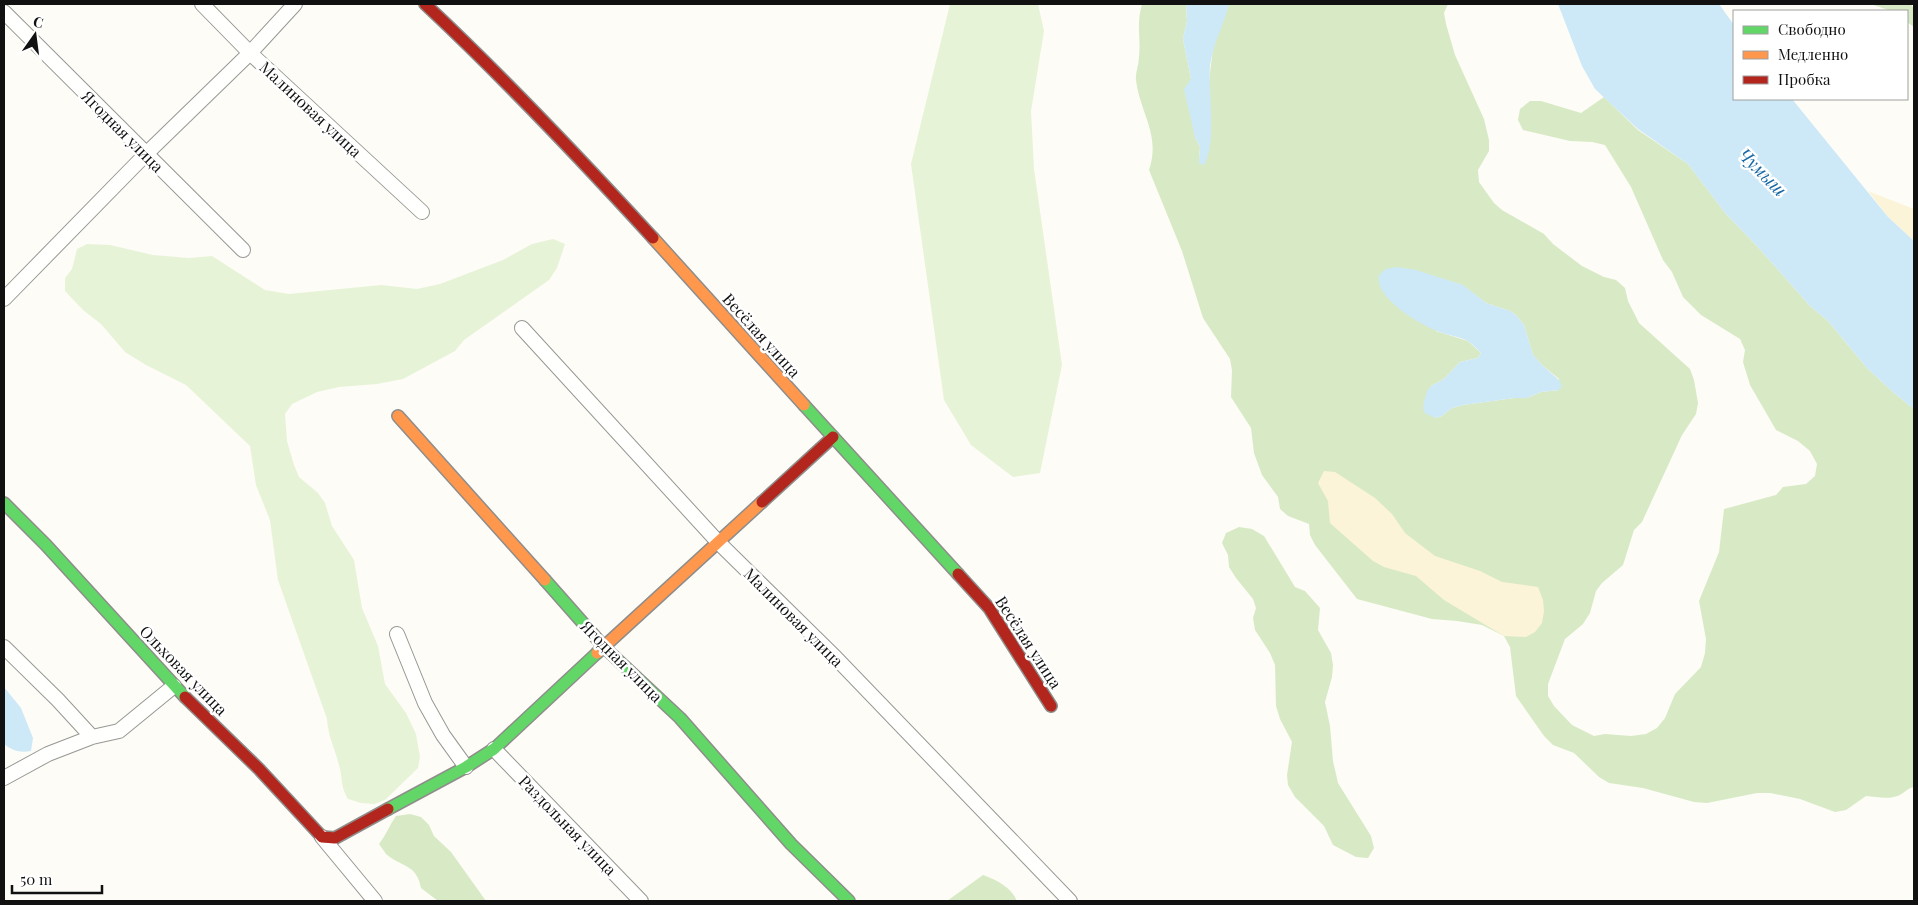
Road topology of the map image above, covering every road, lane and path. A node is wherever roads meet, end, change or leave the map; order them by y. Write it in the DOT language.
graph roads {
  1 [pos="202,4"];
  2 [pos="295,4"];
  3 [pos="426,4"];
  4 [pos="4,12"];
  5 [pos="250,53"];
  6 [pos="146,154"];
  7 [pos="422,212"];
  8 [pos="243,250"];
  9 [pos="4,299"];
  10 [pos="522,328"];
  11 [pos="398,416"];
  12 [pos="834,437"];
  13 [pos="4,503"];
  14 [pos="718,542"];
  15 [pos="397,634"];
  16 [pos="4,646"];
  17 [pos="605,648"];
  18 [pos="174,686"];
  19 [pos="1051,706"];
  20 [pos="92,737"];
  21 [pos="494,750"];
  22 [pos="466,767"];
  23 [pos="4,778"];
  24 [pos="322,837"];
  25 [pos="375,901"];
  26 [pos="641,901"];
  27 [pos="849,901"];
  28 [pos="1070,901"];
  1 -- 5 [label="street, Малиновая улица"];
  2 -- 5 [label="street"];
  3 -- 12 [label="street, Весёлая улица"];
  4 -- 6 [label="street, Ягодная улица"];
  5 -- 6 [label="street"];
  5 -- 7 [label="street, Малиновая улица"];
  6 -- 8 [label="street, Ягодная улица"];
  6 -- 9 [label="street"];
  10 -- 14 [label="street, Малиновая улица"];
  11 -- 17 [label="street, Ягодная улица"];
  12 -- 14 [label="street"];
  12 -- 19 [label="street, Весёлая улица"];
  13 -- 18 [label="street, Ольховая улица"];
  14 -- 17 [label="street"];
  14 -- 28 [label="street, Малиновая улица"];
  15 -- 22 [label="street"];
  16 -- 20 [label="street"];
  17 -- 21 [label="street"];
  17 -- 27 [label="street, Ягодная улица"];
  18 -- 20 [label="street"];
  18 -- 24 [label="street, Ольховая улица"];
  20 -- 23 [label="street"];
  21 -- 22 [label="street"];
  21 -- 26 [label="street, Раздольная улица"];
  22 -- 24 [label="street"];
  24 -- 25 [label="street"];
}
